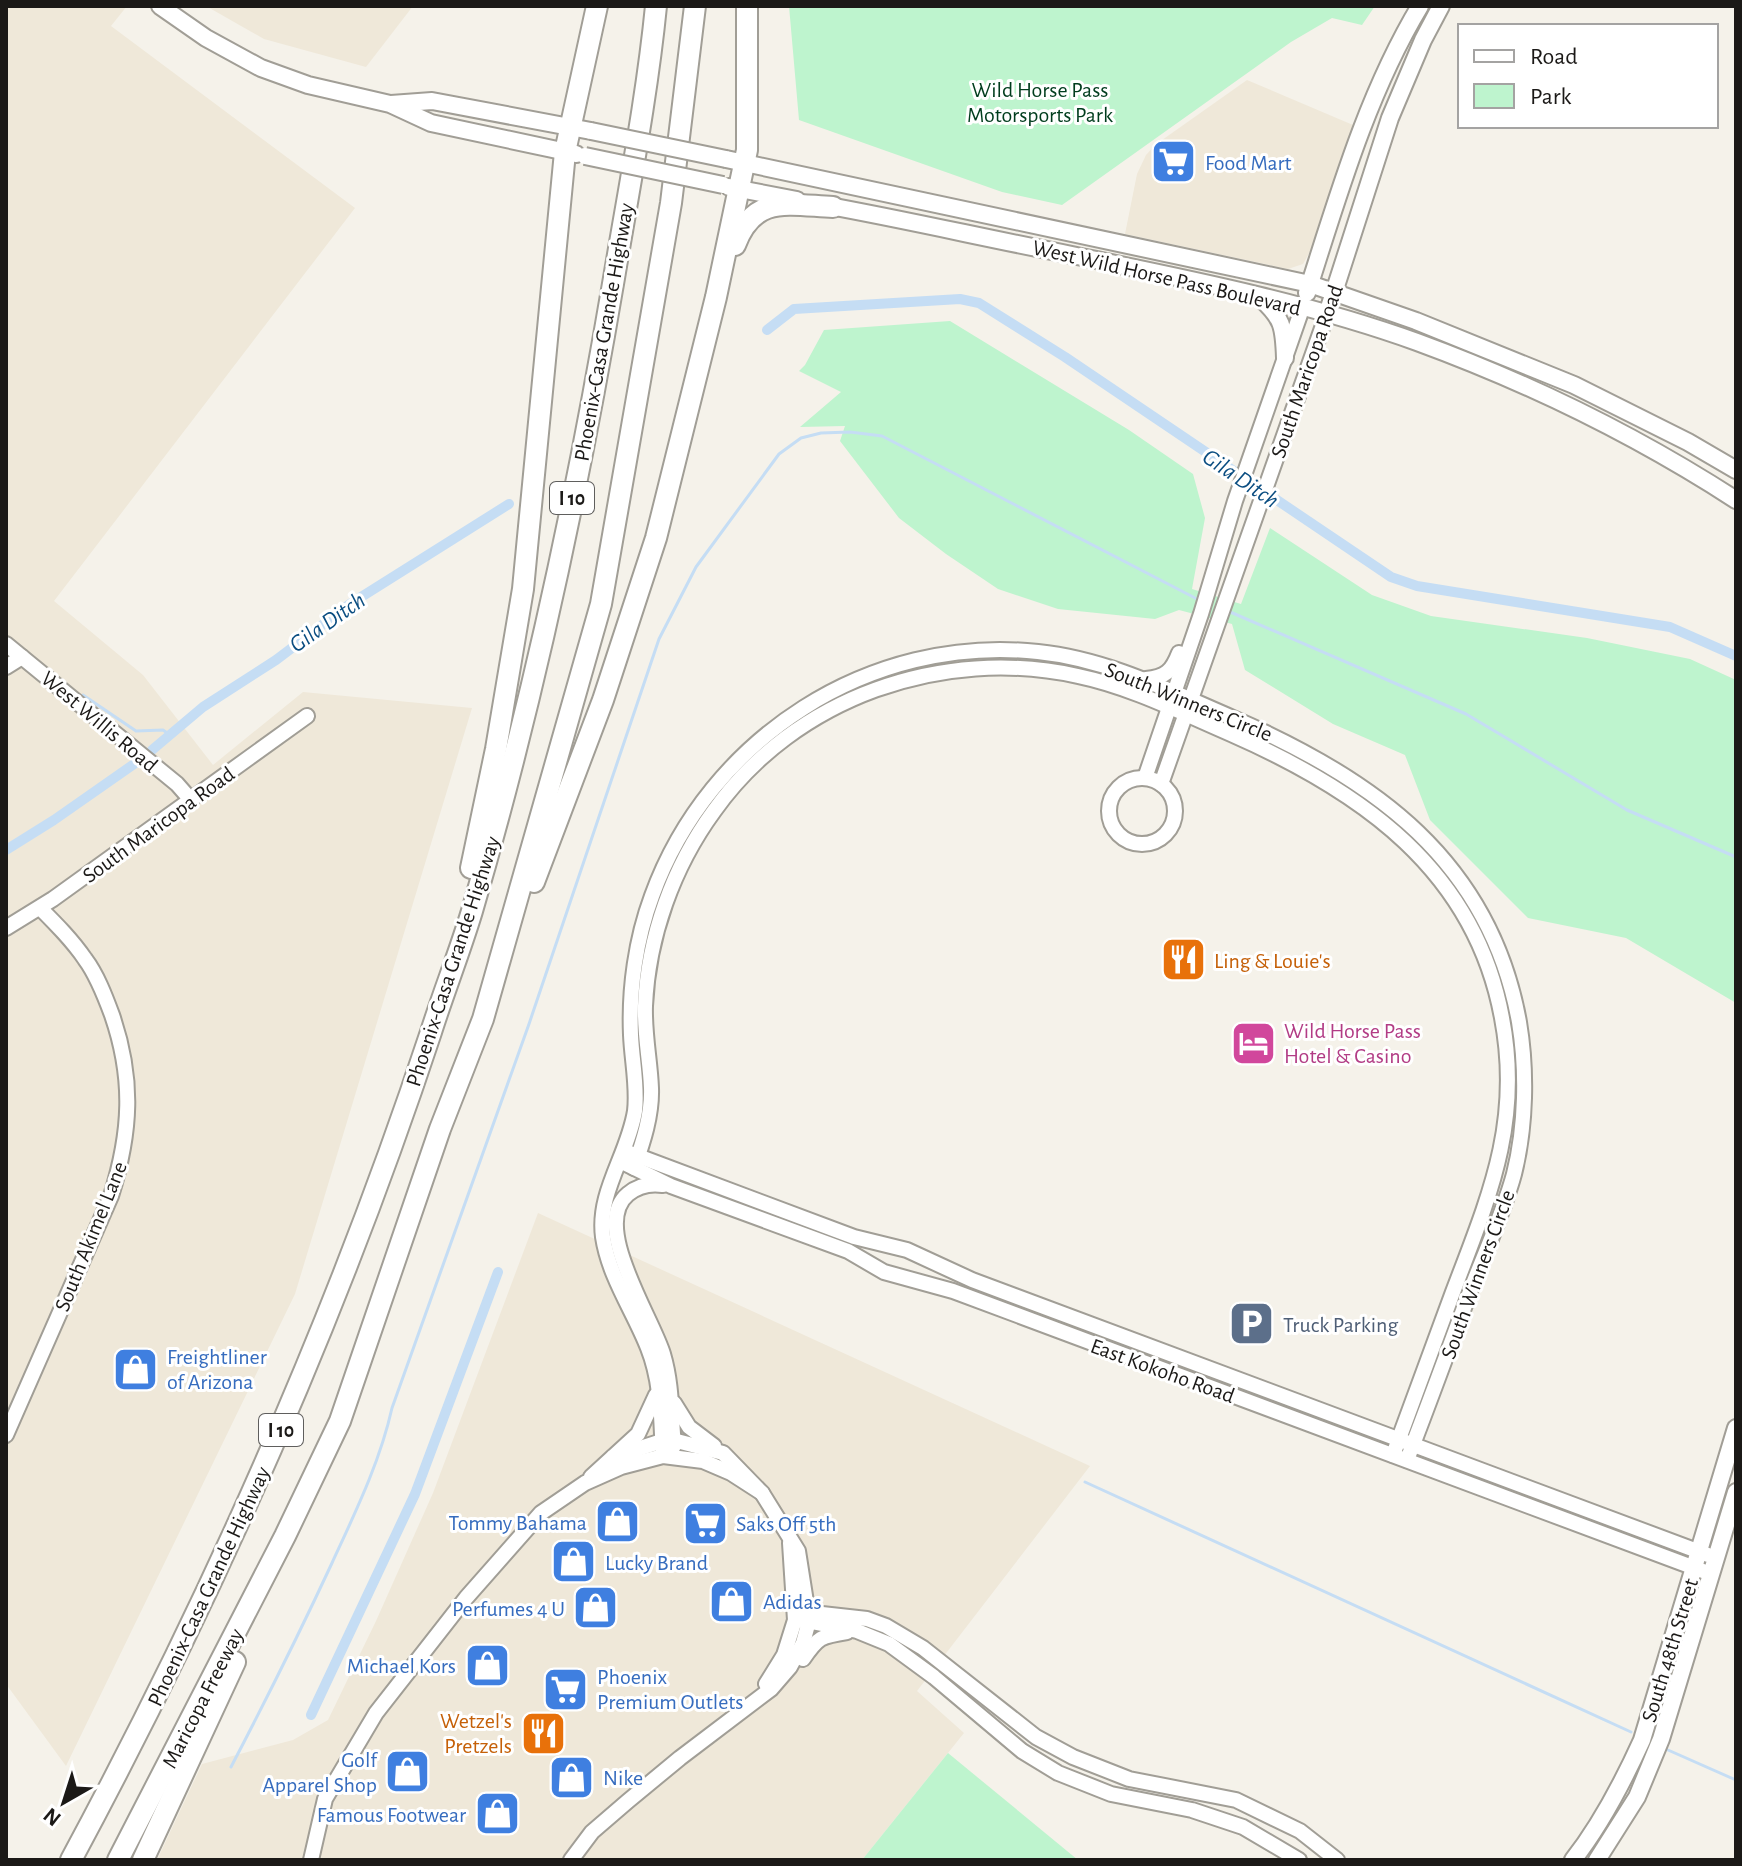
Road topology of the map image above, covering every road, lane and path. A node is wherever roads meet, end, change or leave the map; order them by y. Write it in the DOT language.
graph roads {
  1 [pos="160,6"];
  2 [pos="597,6"];
  3 [pos="656,6"];
  4 [pos="695,6"];
  5 [pos="747,6"];
  6 [pos="1420,6"];
  7 [pos="1441,6"];
  8 [pos="1404,31"];
  9 [pos="1423,40"];
  10 [pos="390,104"];
  11 [pos="569,126"];
  12 [pos="565,152"];
  13 [pos="1354,152"];
  14 [pos="735,160"];
  15 [pos="1375,160"];
  16 [pos="731,187"];
  17 [pos="833,207"];
  18 [pos="1310,284"];
  19 [pos="1335,292"];
  20 [pos="1258,296"];
  21 [pos="716,297"];
  22 [pos="1303,306"];
  23 [pos="1327,314"];
  24 [pos="1285,358"];
  25 [pos="1736,470"];
  26 [pos="1736,500"];
  27 [pos="1201,614"];
  28 [pos="6,644"];
  29 [pos="22,657"];
  30 [pos="900,665"];
  31 [pos="6,667"];
  32 [pos="1142,679"];
  33 [pos="904,681"];
  34 [pos="1175,693"];
  35 [pos="1192,700"];
  36 [pos="1169,708"];
  37 [pos="1187,715"];
  38 [pos="307,716"];
  39 [pos="1330,766"];
  40 [pos="1145,778"];
  41 [pos="1322,779"];
  42 [pos="1340,781"];
  43 [pos="1161,784"];
  44 [pos="191,800"];
  45 [pos="670,871"];
  46 [pos="40,908"];
  47 [pos="6,928"];
  48 [pos="448,982"];
  49 [pos="483,1019"];
  50 [pos="620,1156"];
  51 [pos="636,1162"];
  52 [pos="671,1186"];
  53 [pos="861,1239"];
  54 [pos="855,1255"];
  55 [pos="1079,1321"];
  56 [pos="1073,1336"];
  57 [pos="655,1369"];
  58 [pos="671,1395"];
  59 [pos="1736,1428"];
  60 [pos="6,1435"];
  61 [pos="1398,1440"];
  62 [pos="1413,1445"];
  63 [pos="668,1448"];
  64 [pos="723,1453"];
  65 [pos="1393,1455"];
  66 [pos="613,1457"];
  67 [pos="1407,1460"];
  68 [pos="585,1483"];
  69 [pos="1736,1492"];
  70 [pos="762,1493"];
  71 [pos="285,1536"];
  72 [pos="790,1538"];
  73 [pos="1696,1559"];
  74 [pos="801,1563"];
  75 [pos="1714,1566"];
  76 [pos="802,1616"];
  77 [pos="862,1625"];
  78 [pos="771,1689"];
  79 [pos="752,1703"];
  80 [pos="1129,1779"];
  81 [pos="1125,1798"];
  82 [pos="1327,1857"];
  83 [pos="71,1860"];
  84 [pos="118,1860"];
  85 [pos="143,1860"];
  86 [pos="311,1860"];
  87 [pos="571,1860"];
  88 [pos="1299,1860"];
  89 [pos="1573,1860"];
  90 [pos="1597,1860"];
  1 -- 10 [label="main road"];
  2 -- 11 [label="highway"];
  3 -- 48 [label="highway, Phoenix-Casa Grande Highway / I 10"];
  4 -- 49 [label="highway, Phoenix-Casa Grande Highway / I 10"];
  5 -- 14 [label="highway"];
  6 -- 8 [label="main road, South Maricopa Road"];
  7 -- 9 [label="main road, South Maricopa Road"];
  8 -- 9 [label="main road"];
  8 -- 13 [label="main road, South Maricopa Road"];
  9 -- 15 [label="main road, South Maricopa Road"];
  10 -- 11 [label="main road, West Wild Horse Pass Boulevard"];
  10 -- 12 [label="main road, West Wild Horse Pass Boulevard"];
  11 -- 12 [label="highway"];
  11 -- 14 [label="main road, West Wild Horse Pass Boulevard, bridge"];
  12 -- 16 [label="main road, West Wild Horse Pass Boulevard, bridge"];
  12 -- 48 [label="highway"];
  13 -- 15 [label="main road"];
  13 -- 18 [label="main road, South Maricopa Road"];
  14 -- 16 [label="highway"];
  14 -- 18 [label="main road, West Wild Horse Pass Boulevard"];
  15 -- 19 [label="main road, South Maricopa Road"];
  16 -- 17 [label="main road, West Wild Horse Pass Boulevard"];
  16 -- 21 [label="highway"];
  17 -- 20 [label="main road, West Wild Horse Pass Boulevard"];
  17 -- 21 [label="highway"];
  18 -- 19 [label="main road, West Wild Horse Pass Boulevard"];
  18 -- 22 [label="main road, South Maricopa Road"];
  19 -- 23 [label="main road, South Maricopa Road"];
  19 -- 25 [label="main road, West Wild Horse Pass Boulevard"];
  20 -- 22 [label="main road, West Wild Horse Pass Boulevard"];
  20 -- 24 [label="main road"];
  21 -- 49 [label="highway"];
  22 -- 23 [label="main road, West Wild Horse Pass Boulevard"];
  22 -- 24 [label="street, South Maricopa Road"];
  23 -- 26 [label="main road, West Wild Horse Pass Boulevard"];
  23 -- 35 [label="street, South Maricopa Road"];
  24 -- 27 [label="street, South Maricopa Road"];
  27 -- 32 [label="street"];
  27 -- 34 [label="street, South Maricopa Road"];
  28 -- 29 [label="street, West Willis Road"];
  29 -- 31 [label="street"];
  29 -- 44 [label="street, West Willis Road"];
  30 -- 32 [label="street, South Winners Circle"];
  30 -- 33 [label="street"];
  30 -- 45 [label="street, South Winners Circle"];
  32 -- 34 [label="street, South Winners Circle"];
  33 -- 36 [label="street, South Winners Circle"];
  33 -- 45 [label="street, South Winners Circle"];
  34 -- 35 [label="street, South Winners Circle"];
  34 -- 36 [label="street, South Maricopa Road"];
  35 -- 37 [label="street, South Maricopa Road"];
  35 -- 39 [label="street, South Winners Circle"];
  36 -- 37 [label="street, South Winners Circle"];
  36 -- 40 [label="street, South Maricopa Road"];
  37 -- 41 [label="street, South Winners Circle"];
  37 -- 43 [label="street, South Maricopa Road"];
  38 -- 44 [label="street, South Maricopa Road"];
  39 -- 41 [label="street"];
  39 -- 42 [label="street, South Winners Circle"];
  40 -- 43 [label="street"];
  40 -- 43 [label="street"];
  41 -- 42 [label="street, South Winners Circle"];
  42 -- 61 [label="street, South Winners Circle"];
  42 -- 62 [label="street, South Winners Circle"];
  44 -- 46 [label="street, South Maricopa Road"];
  45 -- 50 [label="street, South Winners Circle"];
  45 -- 51 [label="street, South Winners Circle"];
  46 -- 47 [label="street, South Maricopa Road"];
  46 -- 60 [label="street, South Akimel Lane"];
  48 -- 83 [label="highway, Phoenix-Casa Grande Highway / I 10"];
  49 -- 71 [label="highway, Phoenix-Casa Grande Highway / I 10"];
  50 -- 51 [label="street, East Kokoho Road"];
  50 -- 57 [label="street, South Winners Circle"];
  51 -- 52 [label="street, East Kokoho Road"];
  51 -- 53 [label="street, East Kokoho Road"];
  52 -- 54 [label="street, East Kokoho Road"];
  52 -- 58 [label="street"];
  53 -- 54 [label="street"];
  53 -- 55 [label="street, East Kokoho Road"];
  54 -- 56 [label="street, East Kokoho Road"];
  55 -- 56 [label="street"];
  55 -- 61 [label="street, East Kokoho Road"];
  56 -- 65 [label="street, East Kokoho Road"];
  57 -- 63 [label="street, South Winners Circle"];
  57 -- 66 [label="street"];
  58 -- 63 [label="street"];
  58 -- 64 [label="street"];
  59 -- 73 [label="main road, South 48th Street"];
  61 -- 62 [label="street, East Kokoho Road"];
  61 -- 65 [label="street, South Winners Circle"];
  62 -- 67 [label="street, South Winners Circle"];
  62 -- 73 [label="street, East Kokoho Road"];
  63 -- 64 [label="street"];
  63 -- 66 [label="street"];
  63 -- 68 [label="street"];
  63 -- 70 [label="street"];
  64 -- 70 [label="street"];
  65 -- 67 [label="street, East Kokoho Road"];
  66 -- 68 [label="street"];
  67 -- 73 [label="street, East Kokoho Road"];
  68 -- 86 [label="street"];
  69 -- 75 [label="main road, South 48th Street"];
  70 -- 72 [label="street"];
  71 -- 84 [label="highway, Maricopa Freeway / I 10"];
  71 -- 85 [label="highway"];
  72 -- 74 [label="street"];
  72 -- 76 [label="street"];
  73 -- 75 [label="street, East Kokoho Road"];
  73 -- 89 [label="main road, South 48th Street"];
  74 -- 76 [label="street"];
  74 -- 77 [label="street"];
  75 -- 90 [label="main road, South 48th Street"];
  76 -- 77 [label="street"];
  76 -- 78 [label="street"];
  76 -- 79 [label="street"];
  77 -- 78 [label="street"];
  77 -- 80 [label="street"];
  77 -- 81 [label="street"];
  78 -- 79 [label="street"];
  79 -- 87 [label="street"];
  80 -- 81 [label="street"];
  80 -- 82 [label="street"];
  81 -- 88 [label="street"];
}
